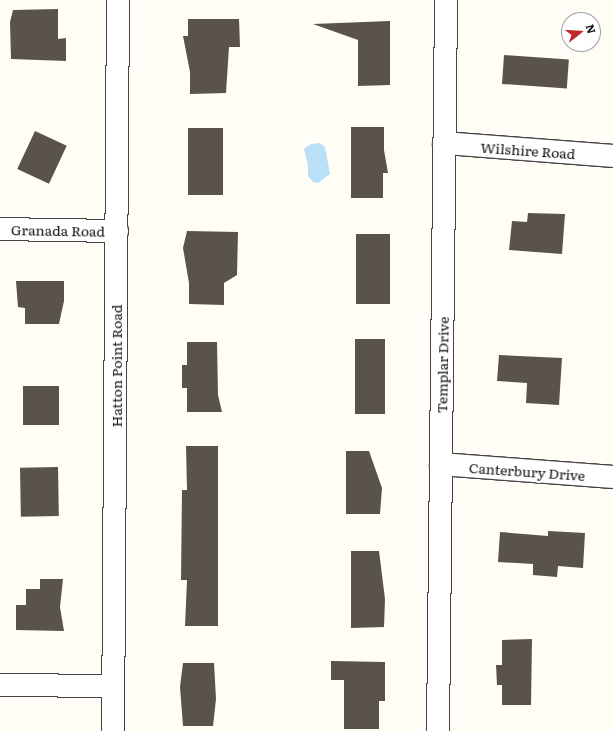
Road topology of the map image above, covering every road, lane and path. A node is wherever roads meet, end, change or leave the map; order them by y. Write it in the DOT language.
graph roads {
  1 [pos="118,0"];
  2 [pos="446,0"];
  3 [pos="444,143"];
  4 [pos="613,156"];
  5 [pos="0,229"];
  6 [pos="117,231"];
  7 [pos="441,464"];
  8 [pos="613,477"];
  9 [pos="0,685"];
  10 [pos="113,686"];
  11 [pos="113,731"];
  12 [pos="438,731"];
  1 -- 6 [label="street, Hatton Point Road"];
  2 -- 3 [label="street, Templar Drive"];
  3 -- 4 [label="street, Wilshire Road"];
  3 -- 7 [label="street, Templar Drive"];
  5 -- 6 [label="street, Granada Road"];
  6 -- 10 [label="street, Hatton Point Road"];
  7 -- 8 [label="street, Canterbury Drive"];
  7 -- 12 [label="street, Templar Drive"];
  9 -- 10 [label="street"];
  10 -- 11 [label="street, Hatton Point Road"];
}
